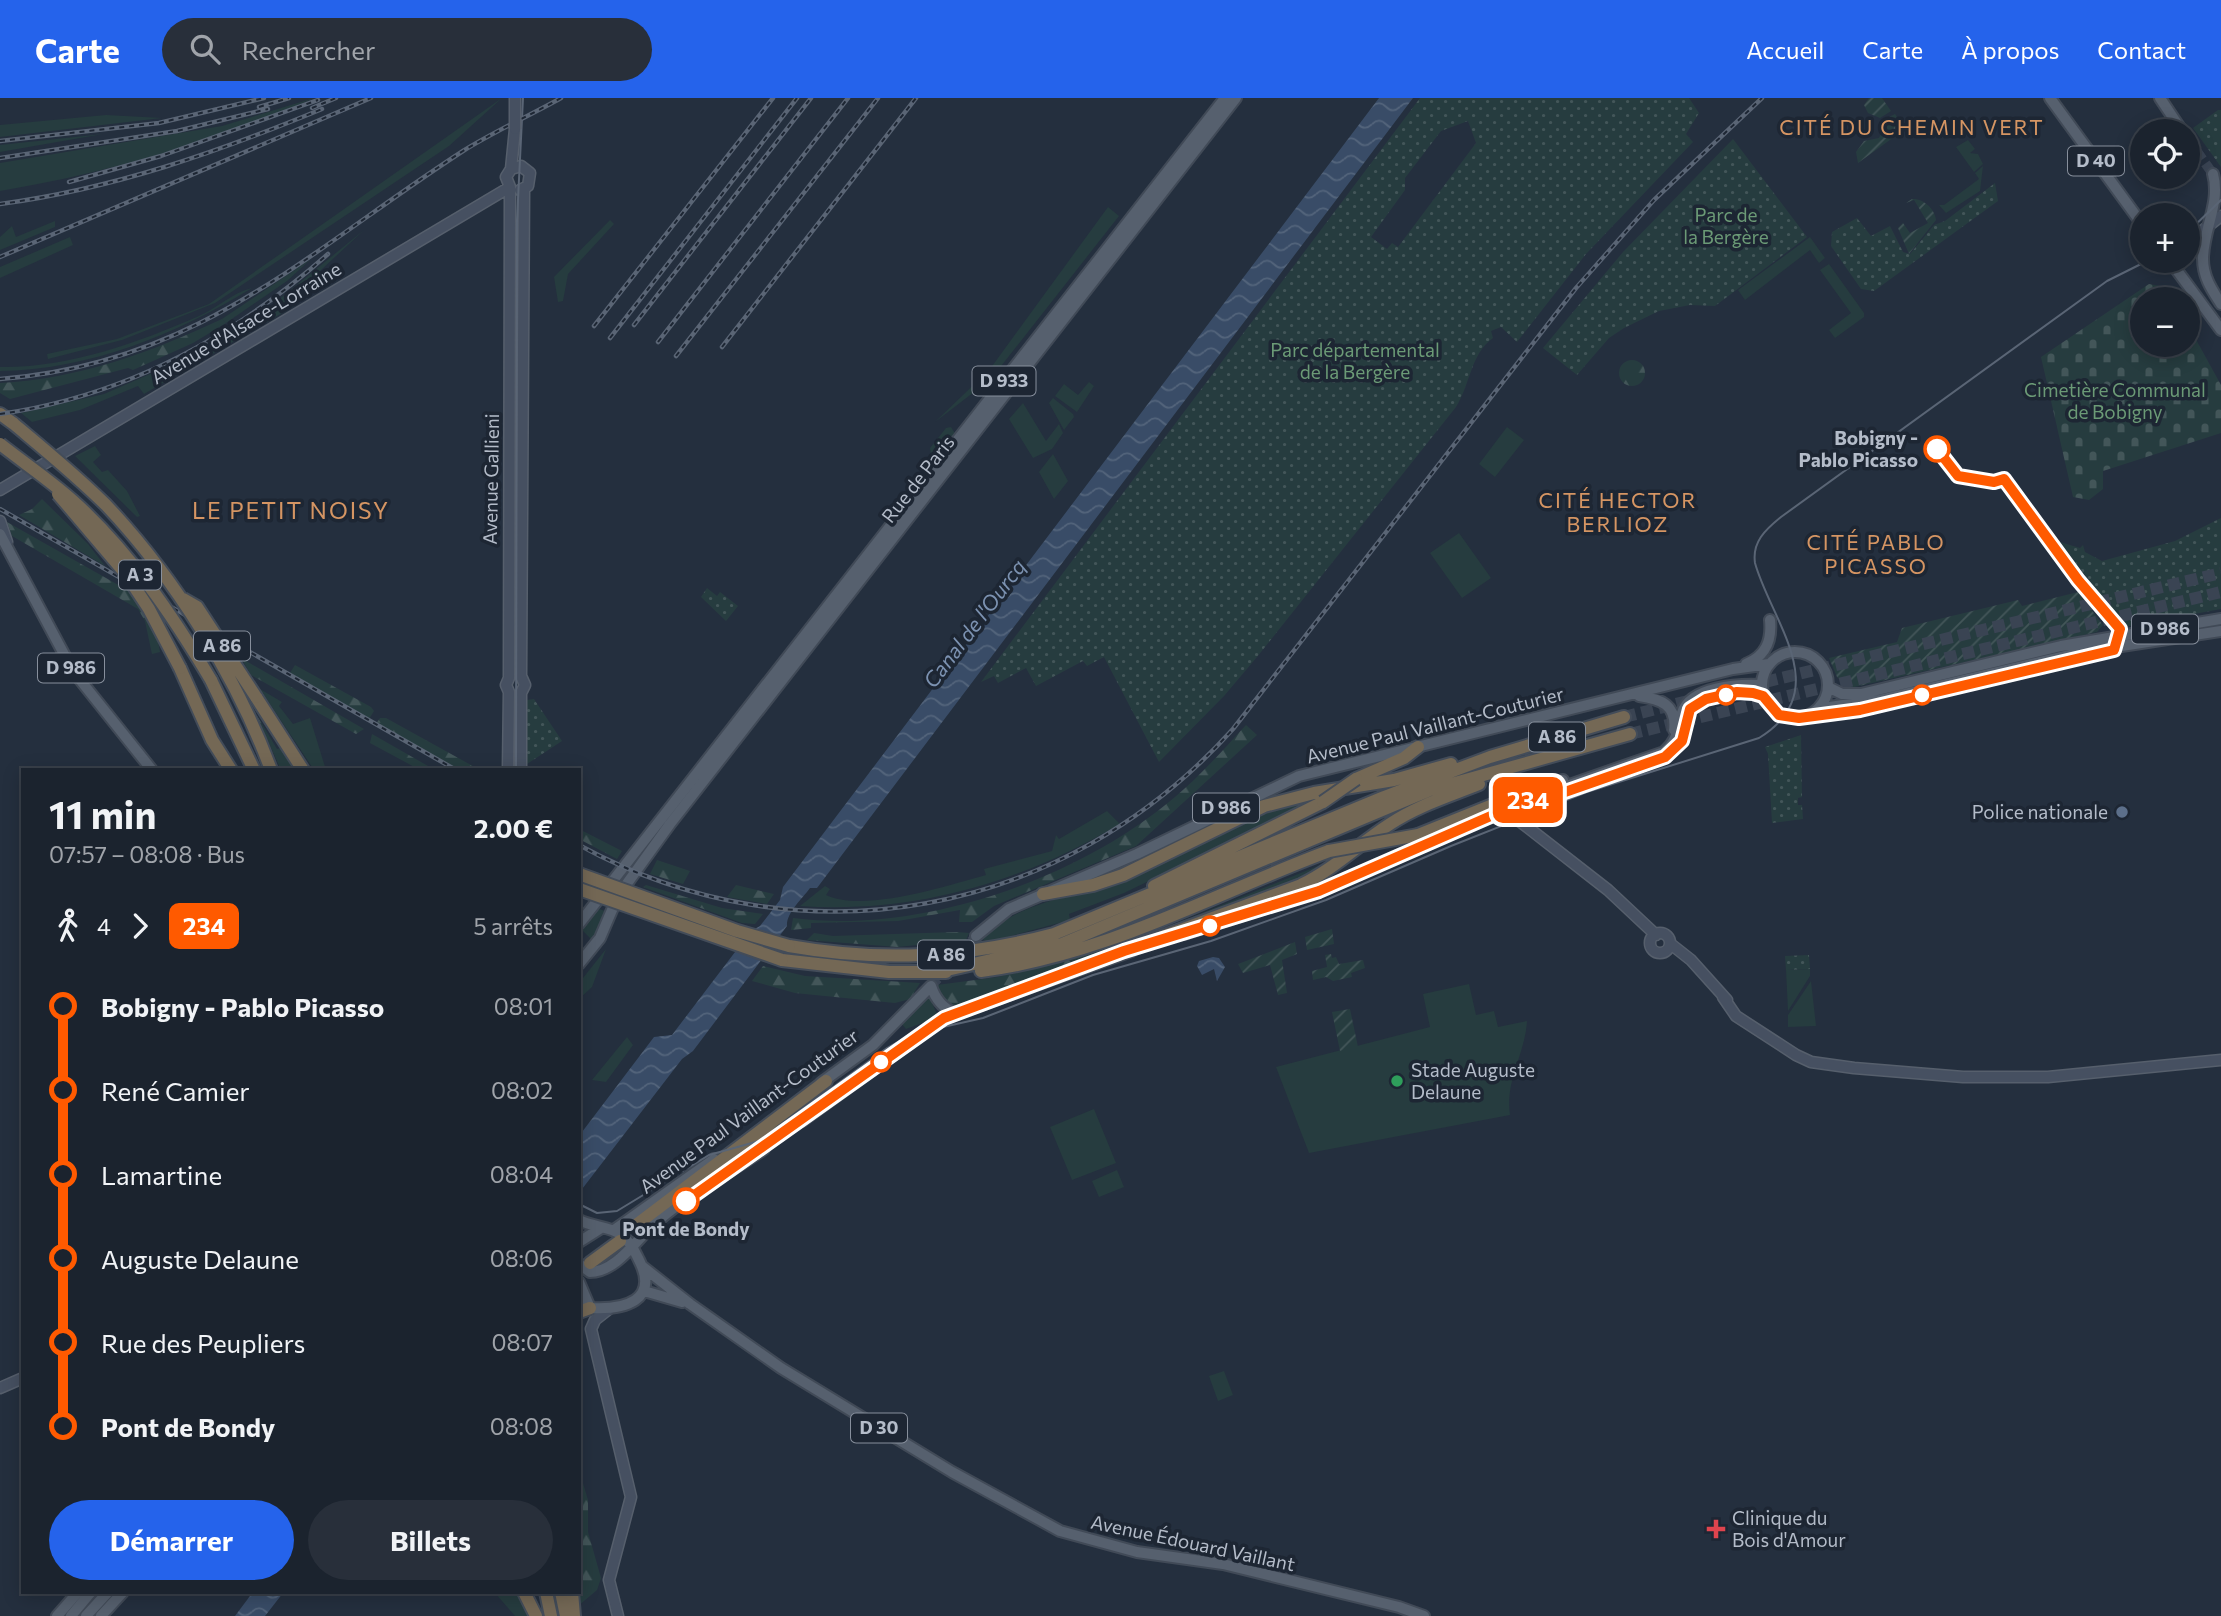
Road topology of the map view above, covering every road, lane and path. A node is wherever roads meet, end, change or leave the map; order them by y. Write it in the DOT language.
graph roads {
  1 [pos="516,98"];
  2 [pos="1225,98"];
  3 [pos="1237,98"];
  4 [pos="2050,98"];
  5 [pos="2161,98"];
  6 [pos="2174,119"];
  7 [pos="515,167"];
  8 [pos="2213,174"];
  9 [pos="510,187"];
  10 [pos="524,189"];
  11 [pos="2220,189"];
  12 [pos="2130,208"];
  13 [pos="2221,216"];
  14 [pos="2211,224"];
  15 [pos="2200,233"];
  16 [pos="2179,273"];
  17 [pos="2221,304"];
  18 [pos="2221,330"];
  19 [pos="0,414"];
  20 [pos="0,444"];
  21 [pos="51,486"];
  22 [pos="0,490"];
  23 [pos="0,521"];
  24 [pos="0,534"];
  25 [pos="10,552"];
  26 [pos="183,599"];
  27 [pos="2221,619"];
  28 [pos="1770,621"];
  29 [pos="2221,631"];
  30 [pos="1769,664"];
  31 [pos="1733,669"];
  32 [pos="1761,685"];
  33 [pos="1828,687"];
  34 [pos="1632,695"];
  35 [pos="1817,710"];
  36 [pos="1624,717"];
  37 [pos="1630,734"];
  38 [pos="1419,747"];
  39 [pos="1490,757"];
  40 [pos="1636,761"];
  41 [pos="1523,764"];
  42 [pos="150,768"];
  43 [pos="230,768"];
  44 [pos="253,768"];
  45 [pos="270,768"];
  46 [pos="302,768"];
  47 [pos="508,768"];
  48 [pos="521,768"];
  49 [pos="1573,782"];
  50 [pos="1532,798"];
  51 [pos="1510,801"];
  52 [pos="1522,823"];
  53 [pos="1463,828"];
  54 [pos="581,875"];
  55 [pos="622,879"];
  56 [pos="581,890"];
  57 [pos="1042,894"];
  58 [pos="1098,917"];
  59 [pos="581,921"];
  60 [pos="1653,935"];
  61 [pos="976,936"];
  62 [pos="1671,947"];
  63 [pos="1124,951"];
  64 [pos="581,962"];
  65 [pos="938,972"];
  66 [pos="955,1013"];
  67 [pos="2221,1060"];
  68 [pos="826,1081"];
  69 [pos="807,1114"];
  70 [pos="581,1221"];
  71 [pos="601,1228"];
  72 [pos="616,1237"];
  73 [pos="581,1241"];
  74 [pos="633,1247"];
  75 [pos="585,1262"];
  76 [pos="643,1267"];
  77 [pos="581,1289"];
  78 [pos="644,1291"];
  79 [pos="690,1304"];
  80 [pos="588,1314"];
  81 [pos="21,1379"];
  82 [pos="0,1388"];
  83 [pos="76,1594"];
  84 [pos="89,1594"];
  85 [pos="106,1594"];
  86 [pos="121,1594"];
  87 [pos="525,1594"];
  88 [pos="546,1594"];
  89 [pos="561,1594"];
  90 [pos="572,1594"];
  91 [pos="1420,1614"];
  92 [pos="57,1616"];
  93 [pos="71,1616"];
  94 [pos="86,1616"];
  95 [pos="101,1616"];
  96 [pos="536,1616"];
  97 [pos="551,1616"];
  98 [pos="566,1616"];
  99 [pos="574,1616"];
  100 [pos="618,1616"];
  1 -- 7 [label="street, bridge"];
  2 -- 55 [label="main road, Rue de Paris / D 933"];
  3 -- 55 [label="main road, Rue de Paris / D 933"];
  4 -- 12 [label="main road, D 40"];
  5 -- 6 [label="main road"];
  7 -- 9 [label="street"];
  7 -- 10 [label="street"];
  8 -- 11 [label="main road"];
  9 -- 10 [label="street"];
  9 -- 22 [label="street, Avenue d'Alsace-Lorraine"];
  9 -- 47 [label="street, Avenue Gallieni"];
  10 -- 48 [label="street, Avenue Gallieni"];
  11 -- 14 [label="main road"];
  13 -- 14 [label="street"];
  14 -- 15 [label="street"];
  14 -- 17 [label="main road"];
  16 -- 18 [label="main road"];
  19 -- 26 [label="highway, A 3, bridge"];
  20 -- 21 [label="highway, A 3, bridge"];
  21 -- 43 [label="highway, A 86, bridge"];
  21 -- 44 [label="highway, A 3, bridge"];
  23 -- 25 [label="street"];
  24 -- 25 [label="main road, D 986"];
  25 -- 42 [label="main road, D 986"];
  26 -- 45 [label="highway, A 3, bridge"];
  26 -- 46 [label="highway, A 86, bridge"];
  27 -- 33 [label="main road, D 986"];
  28 -- 31 [label="main road"];
  29 -- 35 [label="main road, D 986"];
  30 -- 31 [label="main road, Avenue Paul Vaillant-Couturier / D 986"];
  30 -- 32 [label="main road"];
  30 -- 33 [label="main road, Avenue Paul Vaillant-Couturier"];
  31 -- 34 [label="main road, Avenue Paul Vaillant-Couturier / D 986"];
  32 -- 35 [label="main road"];
  32 -- 40 [label="main road, Avenue Paul Vaillant-Couturier"];
  33 -- 35 [label="main road"];
  34 -- 38 [label="main road, Avenue Paul Vaillant-Couturier / D 986"];
  34 -- 40 [label="main road"];
  36 -- 39 [label="highway, A 86"];
  37 -- 41 [label="highway, A 86"];
  38 -- 57 [label="main road, Avenue Paul Vaillant-Couturier / D 986"];
  38 -- 58 [label="highway, bridge"];
  39 -- 57 [label="highway"];
  39 -- 58 [label="highway, A 86"];
  40 -- 49 [label="main road, Avenue Paul Vaillant-Couturier"];
  41 -- 63 [label="highway"];
  41 -- 65 [label="highway, A 86"];
  49 -- 50 [label="main road, Avenue Paul Vaillant-Couturier"];
  49 -- 51 [label="main road"];
  50 -- 51 [label="main road, Avenue Paul Vaillant-Couturier"];
  50 -- 52 [label="street"];
  51 -- 52 [label="street"];
  51 -- 53 [label="main road, Avenue Paul Vaillant-Couturier"];
  51 -- 65 [label="highway, bridge"];
  52 -- 53 [label="street"];
  52 -- 60 [label="street"];
  53 -- 63 [label="main road, Avenue Paul Vaillant-Couturier"];
  54 -- 58 [label="highway, A 86, bridge"];
  55 -- 59 [label="main road, D 933"];
  55 -- 64 [label="main road, D 933"];
  56 -- 65 [label="highway, A 86, bridge"];
  57 -- 61 [label="main road, Avenue Paul Vaillant-Couturier"];
  60 -- 62 [label="street"];
  60 -- 62 [label="street"];
  62 -- 67 [label="street"];
  63 -- 66 [label="main road, Avenue Paul Vaillant-Couturier"];
  66 -- 68 [label="main road, Avenue Paul Vaillant-Couturier"];
  66 -- 69 [label="main road, Avenue Paul Vaillant-Couturier"];
  68 -- 69 [label="highway"];
  68 -- 72 [label="main road, Avenue Paul Vaillant-Couturier"];
  69 -- 74 [label="main road, Avenue Paul Vaillant-Couturier"];
  70 -- 71 [label="main road"];
  71 -- 72 [label="main road"];
  71 -- 73 [label="main road"];
  72 -- 74 [label="main road"];
  72 -- 75 [label="highway"];
  74 -- 75 [label="main road, Avenue Paul Vaillant-Couturier"];
  74 -- 76 [label="main road"];
  76 -- 78 [label="main road"];
  76 -- 79 [label="main road, Avenue Édouard Vaillant / D 30"];
  77 -- 80 [label="main road"];
  78 -- 79 [label="main road, Avenue Édouard Vaillant / D 30"];
  78 -- 80 [label="main road"];
  79 -- 91 [label="main road, Avenue Édouard Vaillant / D 30"];
  80 -- 100 [label="street"];
  81 -- 82 [label="street"];
  83 -- 92 [label="main road"];
  84 -- 93 [label="main road"];
  85 -- 94 [label="main road"];
  86 -- 95 [label="main road"];
  87 -- 96 [label="highway"];
  88 -- 97 [label="highway"];
  89 -- 98 [label="highway"];
  90 -- 99 [label="highway"];
}
